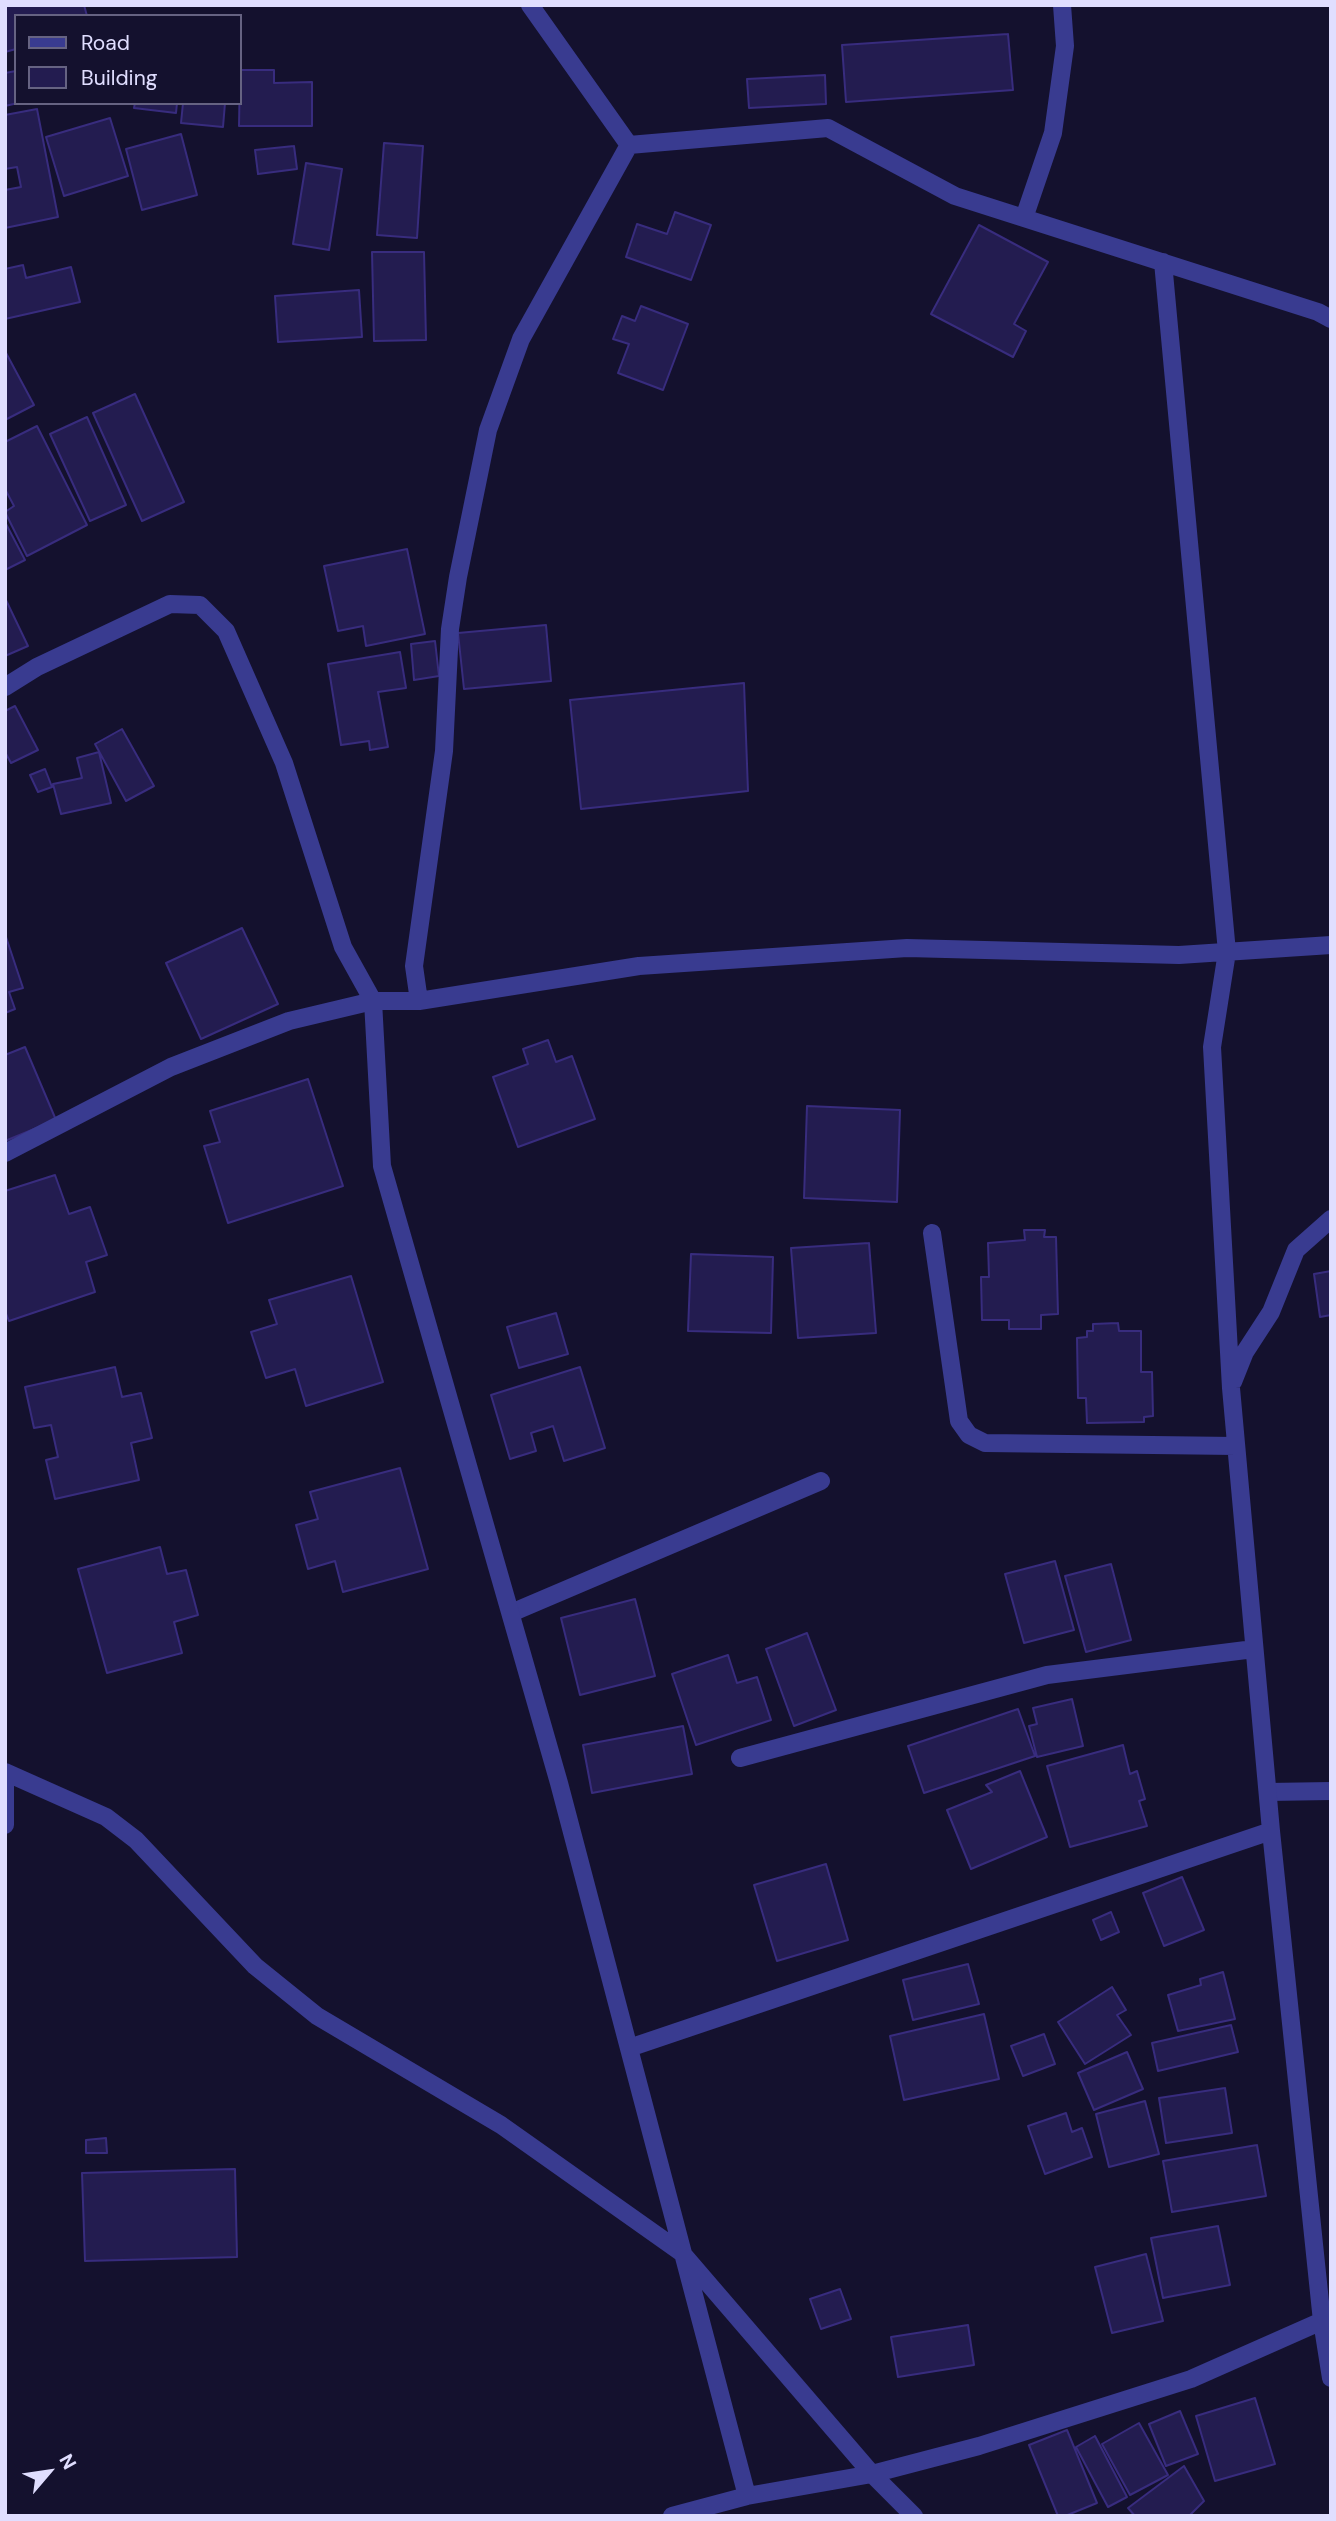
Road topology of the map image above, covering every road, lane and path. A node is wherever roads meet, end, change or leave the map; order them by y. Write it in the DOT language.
graph roads {
  1 [pos="530,5"];
  2 [pos="1062,5"];
  3 [pos="629,145"];
  4 [pos="1024,218"];
  5 [pos="1163,262"];
  6 [pos="1331,319"];
  7 [pos="5,687"];
  8 [pos="1331,945"];
  9 [pos="1227,952"];
  10 [pos="373,1001"];
  11 [pos="419,1001"];
  12 [pos="5,1153"];
  13 [pos="1331,1219"];
  14 [pos="932,1233"];
  15 [pos="1231,1388"];
  16 [pos="1236,1446"];
  17 [pos="821,1481"];
  18 [pos="511,1614"];
  19 [pos="1254,1648"];
  20 [pos="740,1758"];
  21 [pos="5,1772"];
  22 [pos="1331,1791"];
  23 [pos="1268,1792"];
  24 [pos="5,1825"];
  25 [pos="1271,1831"];
  26 [pos="629,2048"];
  27 [pos="682,2253"];
  28 [pos="1326,2320"];
  29 [pos="1331,2378"];
  30 [pos="872,2474"];
  31 [pos="747,2496"];
  32 [pos="672,2516"];
  33 [pos="914,2516"];
  1 -- 3 [label="street"];
  2 -- 4 [label="street"];
  3 -- 4 [label="street"];
  3 -- 11 [label="street"];
  4 -- 5 [label="street"];
  5 -- 6 [label="street"];
  5 -- 9 [label="street"];
  7 -- 10 [label="street"];
  8 -- 9 [label="street"];
  9 -- 11 [label="street"];
  9 -- 15 [label="street"];
  10 -- 11 [label="street"];
  10 -- 12 [label="street"];
  10 -- 18 [label="street"];
  13 -- 15 [label="street"];
  14 -- 16 [label="street"];
  15 -- 16 [label="street"];
  16 -- 19 [label="street"];
  17 -- 18 [label="street"];
  18 -- 26 [label="street"];
  19 -- 20 [label="street"];
  19 -- 23 [label="street"];
  21 -- 24 [label="street"];
  21 -- 27 [label="street"];
  22 -- 23 [label="street"];
  23 -- 25 [label="street"];
  25 -- 26 [label="street"];
  25 -- 28 [label="street"];
  26 -- 27 [label="street"];
  27 -- 30 [label="street"];
  27 -- 31 [label="street"];
  28 -- 29 [label="street"];
  28 -- 30 [label="street"];
  30 -- 31 [label="street"];
  30 -- 33 [label="street"];
  31 -- 32 [label="street"];
}
